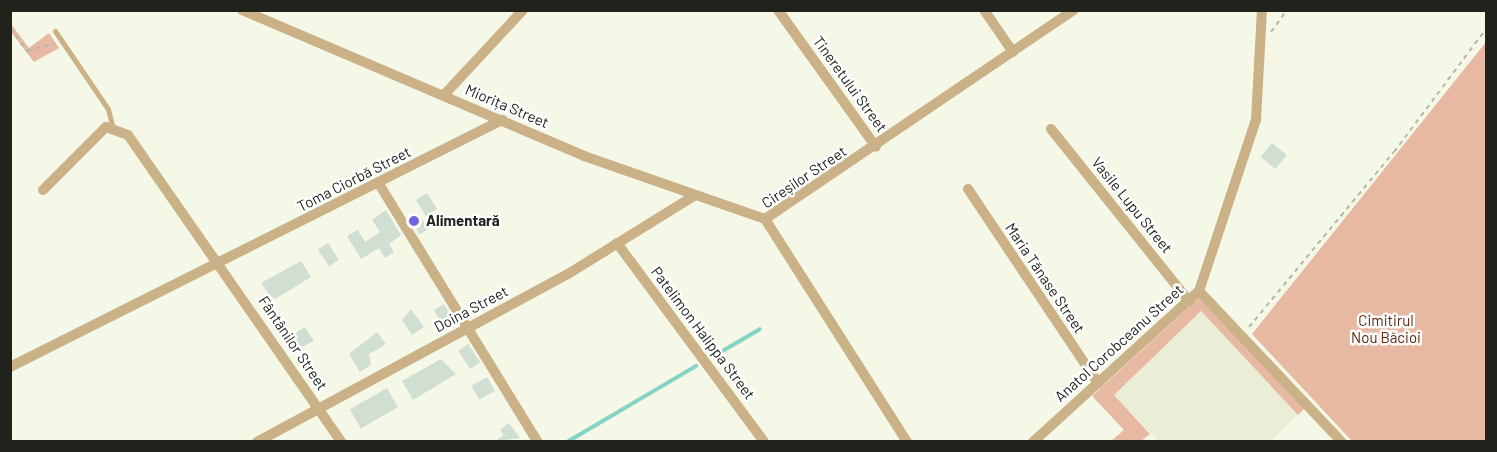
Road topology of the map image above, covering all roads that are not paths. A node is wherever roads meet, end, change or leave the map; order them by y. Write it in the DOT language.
graph roads {
  1 [pos="242,10"];
  2 [pos="523,10"];
  3 [pos="778,10"];
  4 [pos="984,10"];
  5 [pos="1074,10"];
  6 [pos="1262,10"];
  7 [pos="55,31"];
  8 [pos="1013,52"];
  9 [pos="444,95"];
  10 [pos="502,120"];
  11 [pos="112,125"];
  12 [pos="1051,129"];
  13 [pos="876,147"];
  14 [pos="378,184"];
  15 [pos="968,189"];
  16 [pos="42,190"];
  17 [pos="693,196"];
  18 [pos="765,219"];
  19 [pos="617,243"];
  20 [pos="219,263"];
  21 [pos="1199,291"];
  22 [pos="1189,301"];
  23 [pos="471,326"];
  24 [pos="10,367"];
  25 [pos="1098,383"];
  26 [pos="319,408"];
  27 [pos="257,441"];
  28 [pos="341,441"];
  29 [pos="538,441"];
  30 [pos="764,441"];
  31 [pos="907,441"];
  32 [pos="1033,441"];
  33 [pos="1342,441"];
  1 -- 9 [label="street, Miorița Street"];
  2 -- 9 [label="street"];
  3 -- 13 [label="street, Tineretului Street"];
  4 -- 8 [label="street"];
  5 -- 8 [label="street, Cireșilor Street"];
  6 -- 21 [label="street, Anatol Corobceanu Street"];
  7 -- 11 [label="lane"];
  8 -- 13 [label="street, Cireșilor Street"];
  9 -- 10 [label="street, Miorița Street"];
  10 -- 14 [label="street, Toma Ciorbă Street"];
  10 -- 17 [label="street, Miorița Street"];
  11 -- 16 [label="street"];
  11 -- 20 [label="street"];
  12 -- 22 [label="street, Vasile Lupu Street"];
  13 -- 18 [label="street, Cireșilor Street"];
  14 -- 20 [label="street, Toma Ciorbă Street"];
  14 -- 23 [label="street"];
  15 -- 25 [label="street, Maria Tănase Street"];
  17 -- 18 [label="street, Miorița Street"];
  17 -- 19 [label="street, Doina Street"];
  18 -- 31 [label="street, Cireșilor Street"];
  19 -- 23 [label="street, Doina Street"];
  19 -- 30 [label="street, Patelimon Halippa Street"];
  20 -- 24 [label="street, Toma Ciorbă Street"];
  20 -- 26 [label="street, Fântânilor Street"];
  21 -- 22 [label="street, Anatol Corobceanu Street"];
  21 -- 33 [label="street"];
  22 -- 25 [label="street, Anatol Corobceanu Street"];
  23 -- 26 [label="street, Doina Street"];
  23 -- 29 [label="street"];
  25 -- 32 [label="street, Anatol Corobceanu Street"];
  26 -- 27 [label="street, Doina Street"];
  26 -- 28 [label="street, Fântânilor Street"];
}
